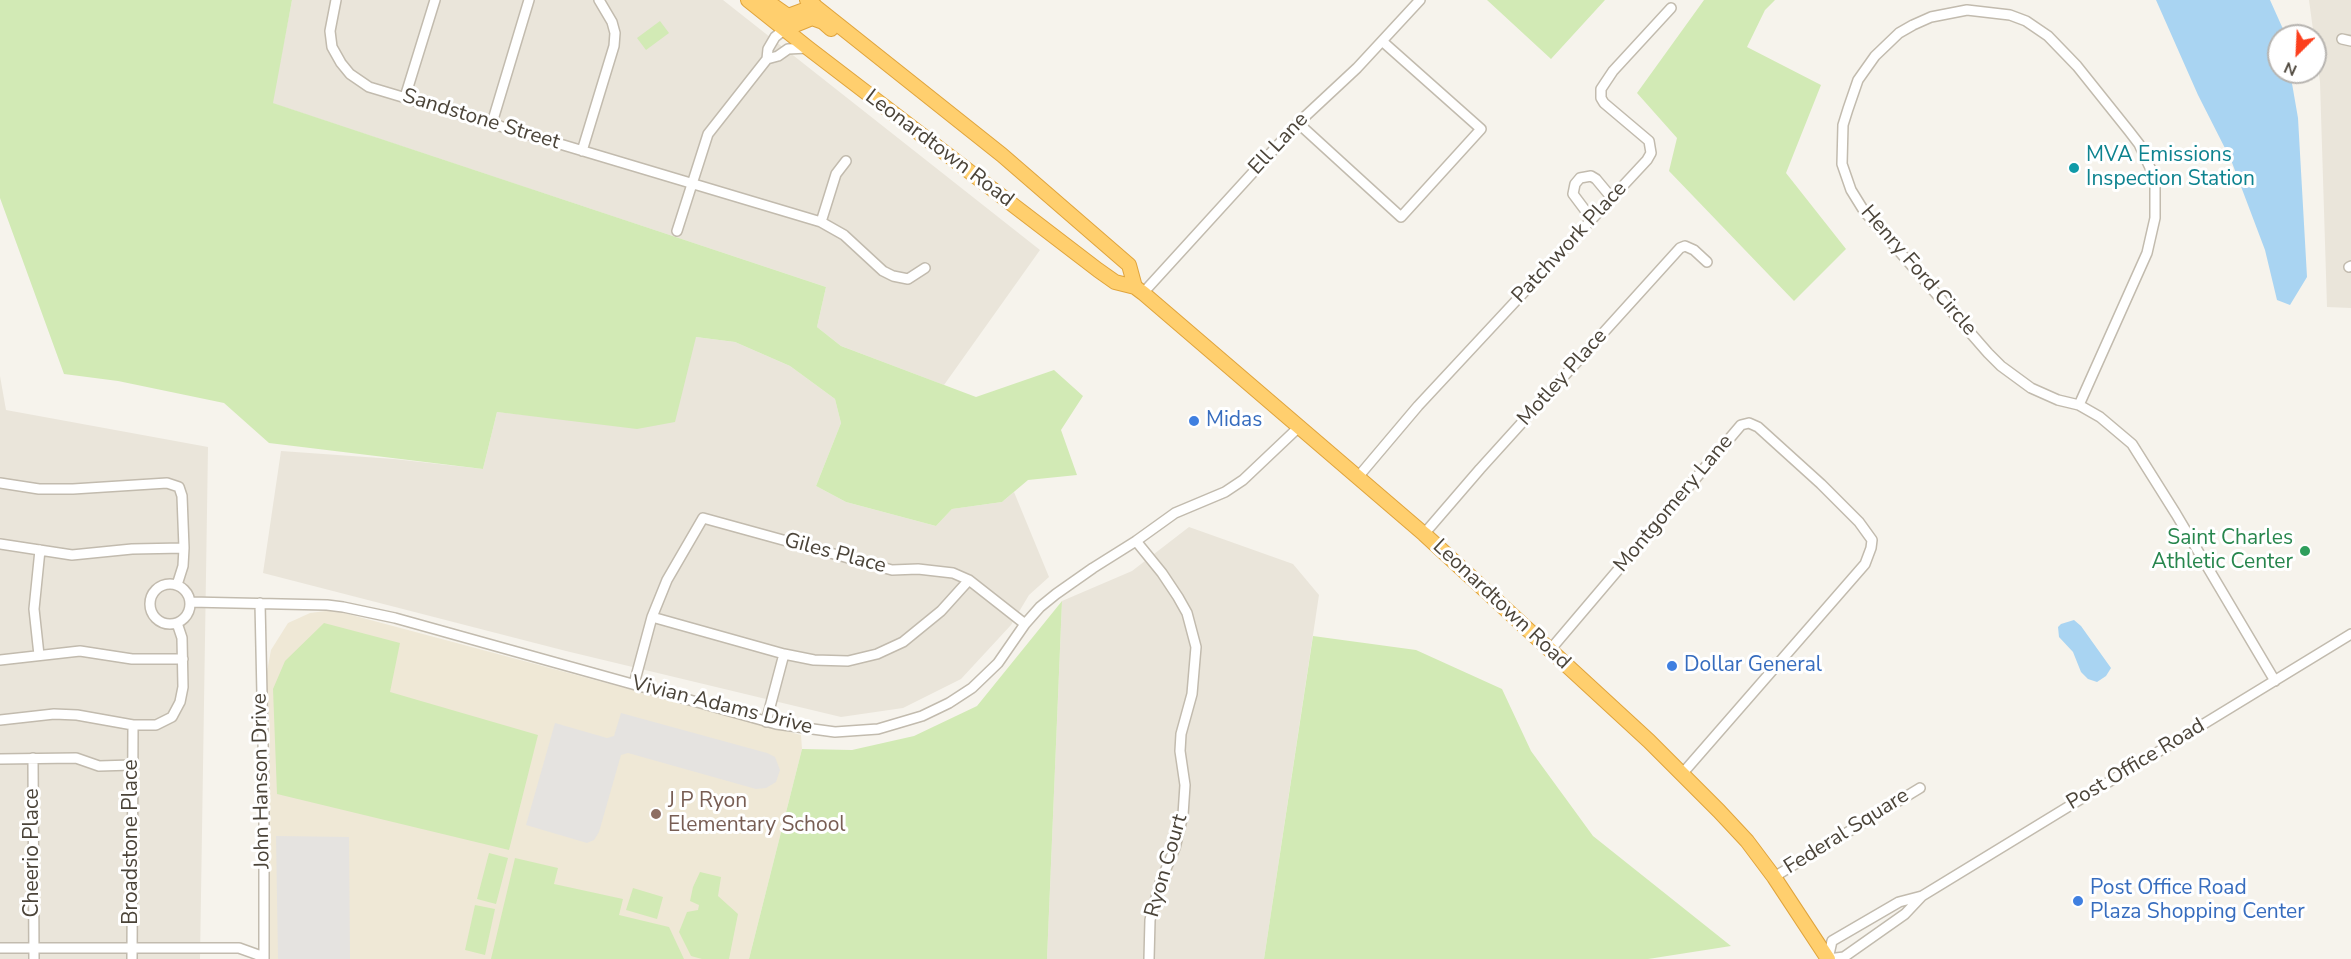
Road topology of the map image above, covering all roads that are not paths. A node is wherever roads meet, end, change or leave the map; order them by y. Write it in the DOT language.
graph roads {
  1 [pos="336,0"];
  2 [pos="435,0"];
  3 [pos="529,0"];
  4 [pos="599,0"];
  5 [pos="748,0"];
  6 [pos="765,0"];
  7 [pos="1420,0"];
  8 [pos="811,3"];
  9 [pos="1671,8"];
  10 [pos="785,29"];
  11 [pos="1383,41"];
  12 [pos="808,48"];
  13 [pos="874,52"];
  14 [pos="767,59"];
  15 [pos="405,97"];
  16 [pos="492,123"];
  17 [pos="1298,123"];
  18 [pos="582,151"];
  19 [pos="846,161"];
  20 [pos="692,184"];
  21 [pos="1611,197"];
  22 [pos="1591,218"];
  23 [pos="821,222"];
  24 [pos="677,231"];
  25 [pos="1707,262"];
  26 [pos="925,268"];
  27 [pos="1139,290"];
  28 [pos="2079,405"];
  29 [pos="1300,426"];
  30 [pos="1358,477"];
  31 [pos="0,483"];
  32 [pos="1424,534"];
  33 [pos="1136,541"];
  34 [pos="0,544"];
  35 [pos="184,548"];
  36 [pos="40,550"];
  37 [pos="969,580"];
  38 [pos="177,585"];
  39 [pos="190,602"];
  40 [pos="260,603"];
  41 [pos="651,617"];
  42 [pos="177,623"];
  43 [pos="1025,624"];
  44 [pos="2351,634"];
  45 [pos="1550,650"];
  46 [pos="784,654"];
  47 [pos="39,655"];
  48 [pos="183,659"];
  49 [pos="0,660"];
  50 [pos="2275,681"];
  51 [pos="634,684"];
  52 [pos="0,720"];
  53 [pos="766,722"];
  54 [pos="133,725"];
  55 [pos="33,758"];
  56 [pos="0,759"];
  57 [pos="132,765"];
  58 [pos="1682,774"];
  59 [pos="1920,788"];
  60 [pos="1774,877"];
  61 [pos="1922,896"];
  62 [pos="0,948"];
  63 [pos="34,948"];
  64 [pos="132,948"];
  65 [pos="262,958"];
  66 [pos="34,959"];
  67 [pos="132,959"];
  68 [pos="1149,959"];
  69 [pos="1828,959"];
  1 -- 15 [label="street, Sandstone Street"];
  2 -- 15 [label="street"];
  3 -- 16 [label="street"];
  4 -- 18 [label="street"];
  5 -- 10 [label="highway, Leonardtown Road"];
  6 -- 8 [label="highway"];
  7 -- 11 [label="street, Ell Lane"];
  8 -- 13 [label="highway, Leonardtown Road"];
  9 -- 21 [label="street, Patchwork Place"];
  10 -- 12 [label="highway, Leonardtown Road"];
  10 -- 13 [label="highway"];
  10 -- 14 [label="street"];
  11 -- 17 [label="street, Ell Lane"];
  11 -- 17 [label="street"];
  12 -- 14 [label="street"];
  12 -- 27 [label="highway, Leonardtown Road"];
  13 -- 27 [label="highway, Leonardtown Road"];
  14 -- 20 [label="street"];
  15 -- 16 [label="street, Sandstone Street"];
  16 -- 18 [label="street, Sandstone Street"];
  17 -- 27 [label="street, Ell Lane"];
  18 -- 20 [label="street, Sandstone Street"];
  19 -- 23 [label="street"];
  20 -- 23 [label="street, Sandstone Street"];
  20 -- 24 [label="street"];
  21 -- 22 [label="street, Patchwork Place"];
  21 -- 22 [label="street"];
  22 -- 30 [label="street, Patchwork Place"];
  23 -- 26 [label="street, Sandstone Street"];
  25 -- 32 [label="street, Motley Place"];
  27 -- 29 [label="highway, Leonardtown Road"];
  28 -- 28 [label="street, Henry Ford Circle"];
  28 -- 50 [label="street, Henry Ford Circle"];
  29 -- 30 [label="highway, Leonardtown Road"];
  29 -- 33 [label="street, Vivian Adams Drive"];
  30 -- 32 [label="highway, Leonardtown Road"];
  31 -- 35 [label="street"];
  32 -- 45 [label="highway, Leonardtown Road"];
  33 -- 43 [label="street, Vivian Adams Drive"];
  33 -- 68 [label="street, Ryon Court"];
  34 -- 36 [label="street"];
  35 -- 36 [label="street"];
  35 -- 38 [label="street"];
  36 -- 47 [label="street"];
  37 -- 41 [label="street, Giles Place"];
  37 -- 43 [label="street, Giles Place"];
  37 -- 46 [label="street"];
  38 -- 39 [label="street"];
  38 -- 42 [label="street"];
  39 -- 40 [label="street, Vivian Adams Drive"];
  39 -- 42 [label="street"];
  40 -- 51 [label="street, Vivian Adams Drive"];
  40 -- 65 [label="street, John Hanson Drive"];
  41 -- 46 [label="street"];
  41 -- 51 [label="street"];
  42 -- 48 [label="street"];
  43 -- 53 [label="street, Vivian Adams Drive"];
  44 -- 50 [label="street, Post Office Road"];
  45 -- 58 [label="highway, Leonardtown Road"];
  45 -- 58 [label="street, Montgomery Lane"];
  46 -- 53 [label="street"];
  47 -- 48 [label="street"];
  47 -- 49 [label="street"];
  48 -- 54 [label="street"];
  50 -- 61 [label="street, Post Office Road"];
  51 -- 53 [label="street, Vivian Adams Drive"];
  52 -- 54 [label="street"];
  54 -- 57 [label="street, Broadstone Place"];
  55 -- 56 [label="street"];
  55 -- 57 [label="street"];
  55 -- 63 [label="street, Cheerio Place"];
  57 -- 64 [label="street, Broadstone Place"];
  58 -- 60 [label="highway, Leonardtown Road"];
  59 -- 60 [label="street, Federal Square"];
  60 -- 69 [label="highway, Leonardtown Road"];
  61 -- 69 [label="street, Post Office Road"];
  61 -- 69 [label="street, Post Office Road"];
  62 -- 63 [label="street"];
  63 -- 64 [label="street"];
  63 -- 66 [label="street, Cheerio Place"];
  64 -- 65 [label="street"];
  64 -- 67 [label="street, Broadstone Place"];
}
